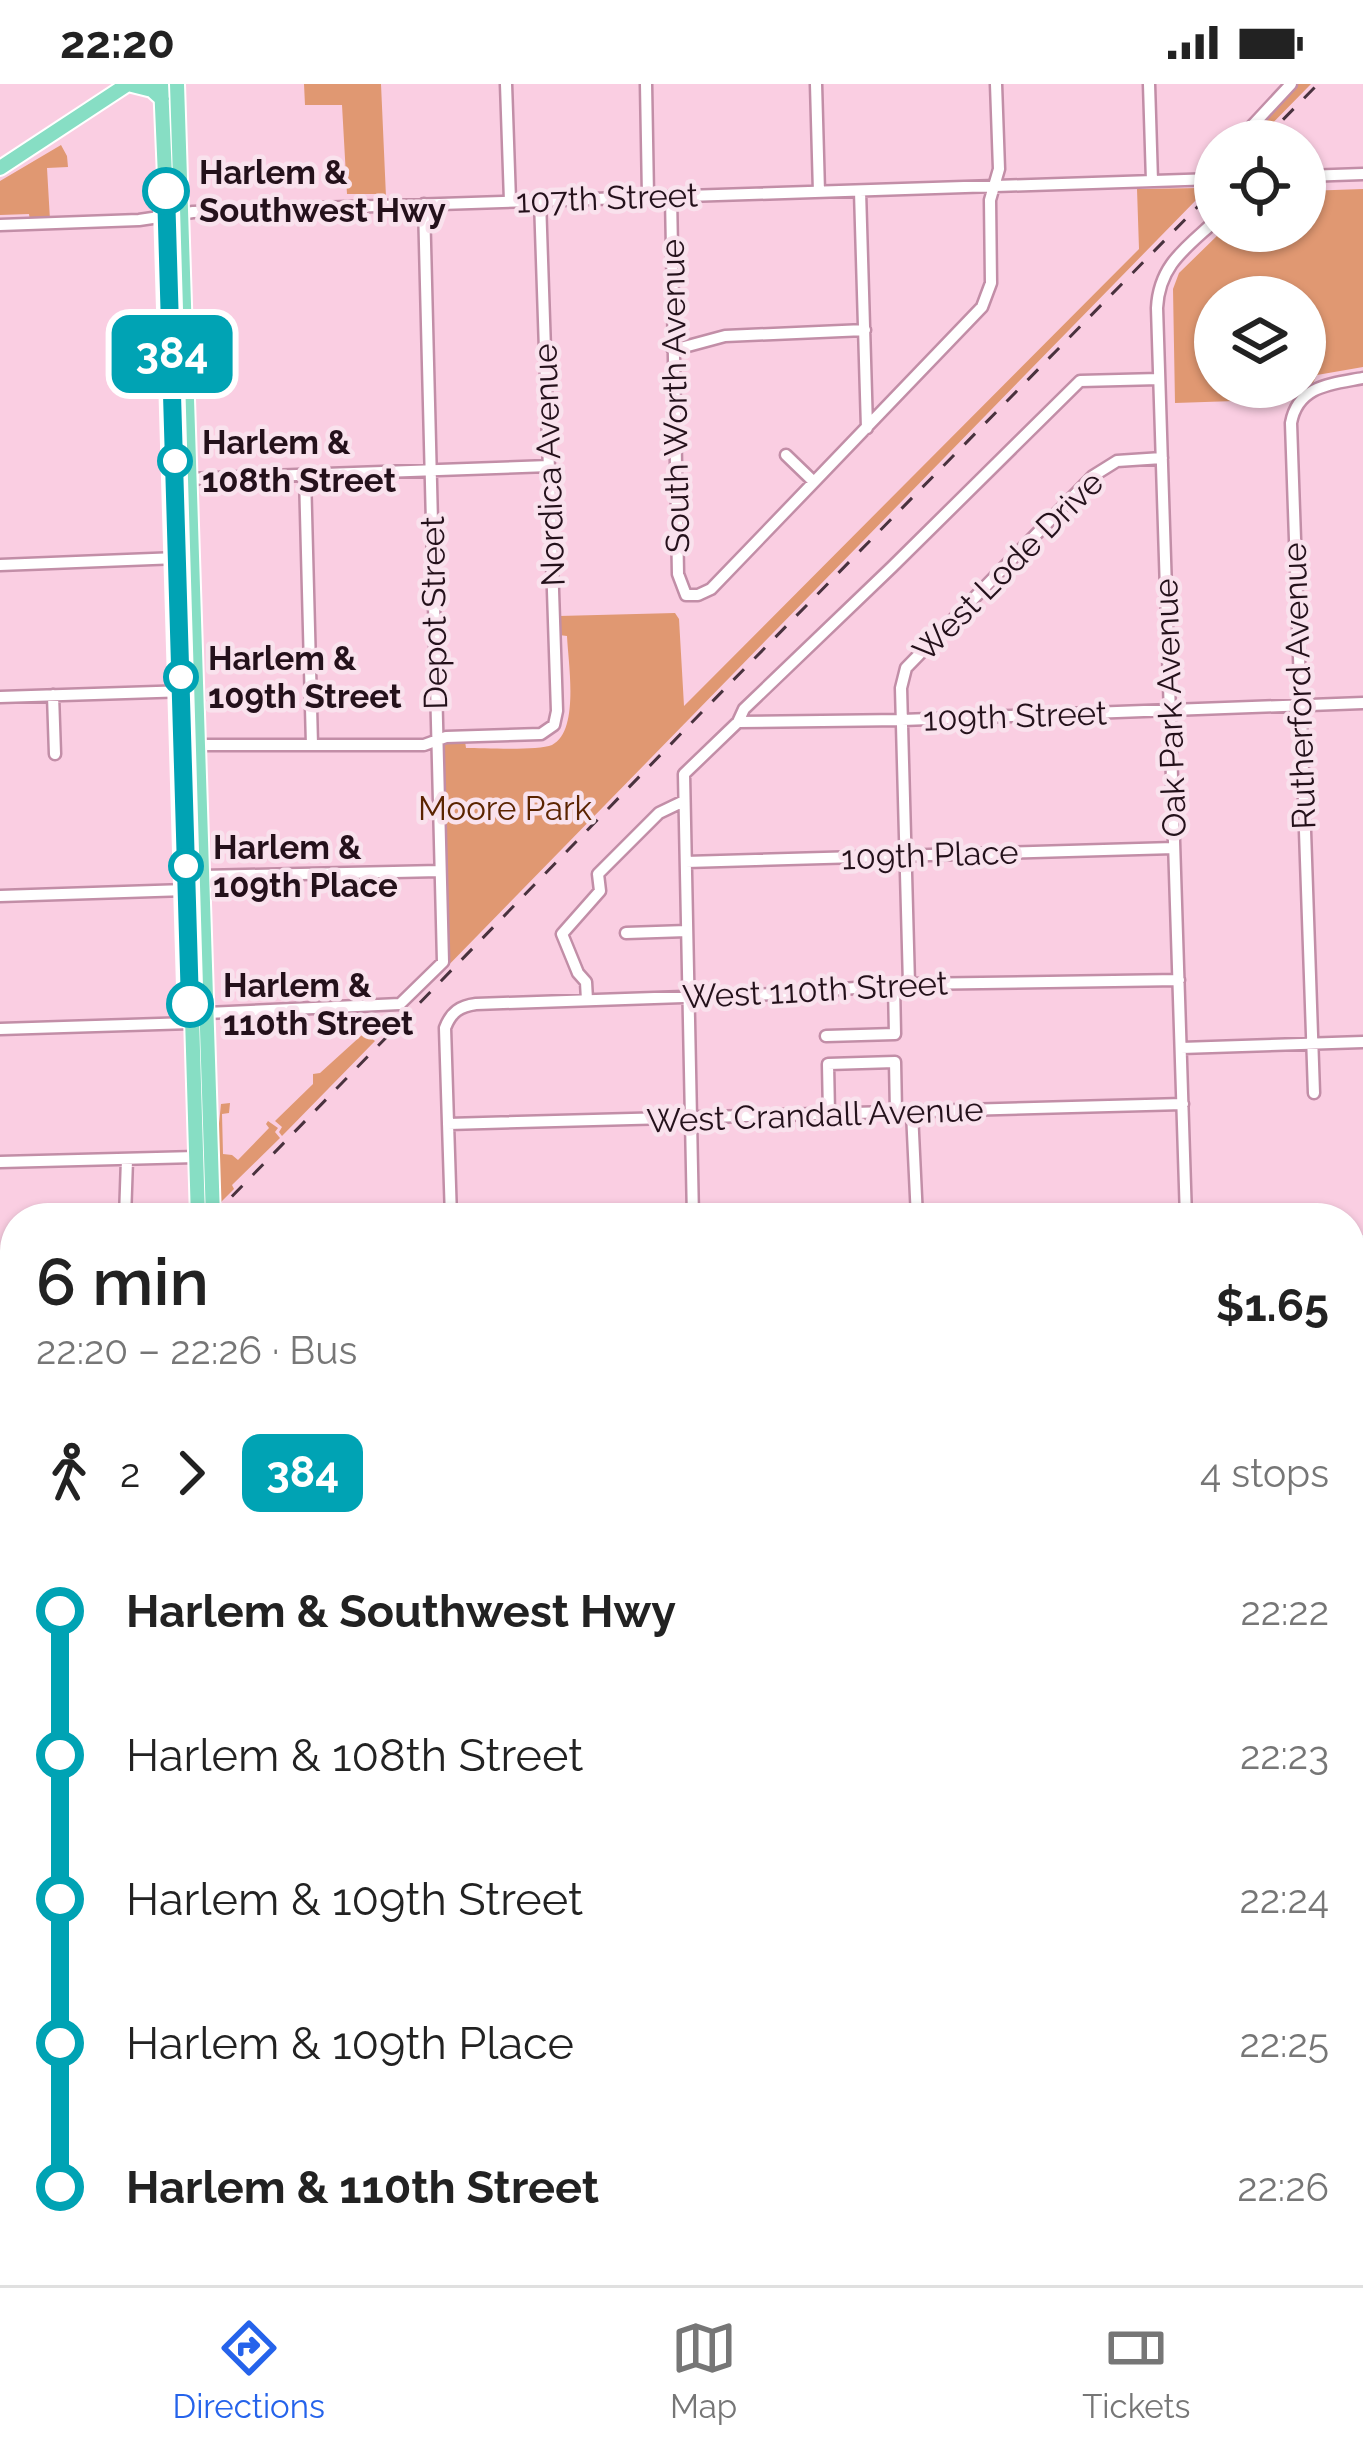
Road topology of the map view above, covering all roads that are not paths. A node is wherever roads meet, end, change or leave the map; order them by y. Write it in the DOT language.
graph roads {
  1 [pos="128,84"];
  2 [pos="177,84"];
  3 [pos="506,84"];
  4 [pos="646,84"];
  5 [pos="816,84"];
  6 [pos="997,84"];
  7 [pos="1149,84"];
  8 [pos="1291,84"];
  9 [pos="162,91"];
  10 [pos="1258,120"];
  11 [pos="0,168"];
  12 [pos="1363,174"];
  13 [pos="1326,175"];
  14 [pos="1194,180"];
  15 [pos="1152,181"];
  16 [pos="994,186"];
  17 [pos="860,191"];
  18 [pos="819,192"];
  19 [pos="648,196"];
  20 [pos="671,196"];
  21 [pos="540,200"];
  22 [pos="510,201"];
  23 [pos="424,204"];
  24 [pos="175,215"];
  25 [pos="0,225"];
  26 [pos="1194,240"];
  27 [pos="865,330"];
  28 [pos="673,350"];
  29 [pos="1363,378"];
  30 [pos="1160,379"];
  31 [pos="867,428"];
  32 [pos="786,455"];
  33 [pos="1162,458"];
  34 [pos="549,466"];
  35 [pos="431,470"];
  36 [pos="305,475"];
  37 [pos="183,479"];
  38 [pos="814,482"];
  39 [pos="178,558"];
  40 [pos="0,565"];
  41 [pos="189,692"];
  42 [pos="53,695"];
  43 [pos="0,697"];
  44 [pos="1363,703"];
  45 [pos="1300,705"];
  46 [pos="1170,710"];
  47 [pos="902,720"];
  48 [pos="738,722"];
  49 [pos="436,740"];
  50 [pos="312,745"];
  51 [pos="198,746"];
  52 [pos="55,754"];
  53 [pos="684,801"];
  54 [pos="1174,848"];
  55 [pos="906,856"];
  56 [pos="686,862"];
  57 [pos="440,871"];
  58 [pos="202,876"];
  59 [pos="187,890"];
  60 [pos="0,896"];
  61 [pos="687,931"];
  62 [pos="626,933"];
  63 [pos="1179,980"];
  64 [pos="910,984"];
  65 [pos="894,985"];
  66 [pos="688,996"];
  67 [pos="582,1000"];
  68 [pos="207,1013"];
  69 [pos="191,1023"];
  70 [pos="0,1029"];
  71 [pos="826,1036"];
  72 [pos="1363,1042"];
  73 [pos="1311,1043"];
  74 [pos="1181,1048"];
  75 [pos="1314,1093"];
  76 [pos="1183,1105"];
  77 [pos="896,1112"];
  78 [pos="912,1112"];
  79 [pos="829,1114"];
  80 [pos="691,1118"];
  81 [pos="448,1124"];
  82 [pos="196,1157"];
  83 [pos="127,1159"];
  84 [pos="0,1162"];
  85 [pos="128,1203"];
  86 [pos="198,1203"];
  87 [pos="213,1203"];
  88 [pos="451,1203"];
  89 [pos="693,1203"];
  90 [pos="916,1203"];
  91 [pos="1186,1203"];
  1 -- 9 [label="main road"];
  1 -- 11 [label="main road"];
  2 -- 24 [label="main road"];
  3 -- 22 [label="street"];
  4 -- 19 [label="street, South Worth Avenue"];
  5 -- 18 [label="street"];
  6 -- 16 [label="street"];
  7 -- 15 [label="street"];
  8 -- 10 [label="street"];
  9 -- 24 [label="main road"];
  12 -- 13 [label="street"];
  14 -- 15 [label="street, 107th Street"];
  15 -- 16 [label="street, 107th Street"];
  16 -- 17 [label="street, 107th Street"];
  16 -- 31 [label="street"];
  17 -- 18 [label="street, 107th Street"];
  17 -- 27 [label="street"];
  18 -- 20 [label="street, 107th Street"];
  19 -- 20 [label="street, 107th Street"];
  19 -- 21 [label="street, 107th Street"];
  20 -- 28 [label="street, South Worth Avenue"];
  21 -- 22 [label="street, 107th Street"];
  21 -- 34 [label="street, Nordica Avenue"];
  22 -- 23 [label="street, 107th Street"];
  23 -- 24 [label="street, 107th Street"];
  23 -- 35 [label="street, Depot Street"];
  24 -- 25 [label="street, 107th Street"];
  24 -- 37 [label="main road"];
  26 -- 30 [label="street, Oak Park Avenue"];
  27 -- 28 [label="street"];
  27 -- 31 [label="street"];
  28 -- 38 [label="street, South Worth Avenue"];
  29 -- 45 [label="street, Rutherford Avenue"];
  30 -- 33 [label="street, Oak Park Avenue"];
  30 -- 48 [label="street"];
  31 -- 38 [label="street"];
  32 -- 38 [label="street"];
  33 -- 46 [label="street, Oak Park Avenue"];
  33 -- 47 [label="street, West Lode Drive"];
  34 -- 35 [label="street"];
  34 -- 49 [label="street, Nordica Avenue"];
  35 -- 36 [label="street"];
  35 -- 49 [label="street, Depot Street"];
  36 -- 37 [label="street"];
  36 -- 50 [label="street"];
  37 -- 39 [label="main road"];
  37 -- 41 [label="main road"];
  39 -- 40 [label="street"];
  39 -- 41 [label="main road"];
  41 -- 42 [label="street"];
  41 -- 51 [label="main road"];
  41 -- 59 [label="main road"];
  42 -- 43 [label="street"];
  42 -- 52 [label="street"];
  44 -- 45 [label="street, 109th Street"];
  45 -- 46 [label="street, 109th Street"];
  45 -- 73 [label="street, Rutherford Avenue"];
  46 -- 47 [label="street, 109th Street"];
  46 -- 54 [label="street, Oak Park Avenue"];
  47 -- 48 [label="street, 109th Street"];
  47 -- 55 [label="street, West Lode Drive"];
  48 -- 53 [label="street"];
  49 -- 50 [label="street"];
  49 -- 57 [label="street, Depot Street"];
  50 -- 51 [label="street"];
  51 -- 58 [label="main road"];
  53 -- 56 [label="street"];
  53 -- 67 [label="street"];
  54 -- 55 [label="street, 109th Place"];
  54 -- 63 [label="street, Oak Park Avenue"];
  55 -- 56 [label="street, 109th Place"];
  55 -- 64 [label="street, West Lode Drive"];
  56 -- 61 [label="street"];
  57 -- 58 [label="street"];
  57 -- 68 [label="street, Depot Street"];
  58 -- 59 [label="street"];
  58 -- 68 [label="main road"];
  59 -- 60 [label="street"];
  59 -- 69 [label="main road"];
  61 -- 62 [label="street"];
  61 -- 66 [label="street"];
  63 -- 64 [label="street, West 110th Street"];
  63 -- 74 [label="street, Oak Park Avenue"];
  64 -- 65 [label="street, West 110th Street"];
  65 -- 66 [label="street, West 110th Street"];
  65 -- 71 [label="street"];
  66 -- 67 [label="street, West 110th Street"];
  66 -- 80 [label="street"];
  67 -- 81 [label="street, West 110th Street"];
  68 -- 69 [label="street"];
  68 -- 87 [label="main road"];
  69 -- 70 [label="street"];
  69 -- 82 [label="main road"];
  72 -- 73 [label="street"];
  73 -- 74 [label="street"];
  73 -- 75 [label="street, Rutherford Avenue"];
  74 -- 76 [label="street, Oak Park Avenue"];
  76 -- 78 [label="street, West Crandall Avenue"];
  76 -- 91 [label="street, Oak Park Avenue"];
  77 -- 78 [label="street, West Crandall Avenue"];
  77 -- 79 [label="street, West Crandall Avenue"];
  77 -- 79 [label="street"];
  78 -- 90 [label="street"];
  79 -- 80 [label="street, West Crandall Avenue"];
  80 -- 81 [label="street, West Crandall Avenue"];
  80 -- 89 [label="street"];
  81 -- 88 [label="street"];
  82 -- 83 [label="street"];
  82 -- 86 [label="main road"];
  83 -- 84 [label="street"];
  83 -- 85 [label="street"];
}
